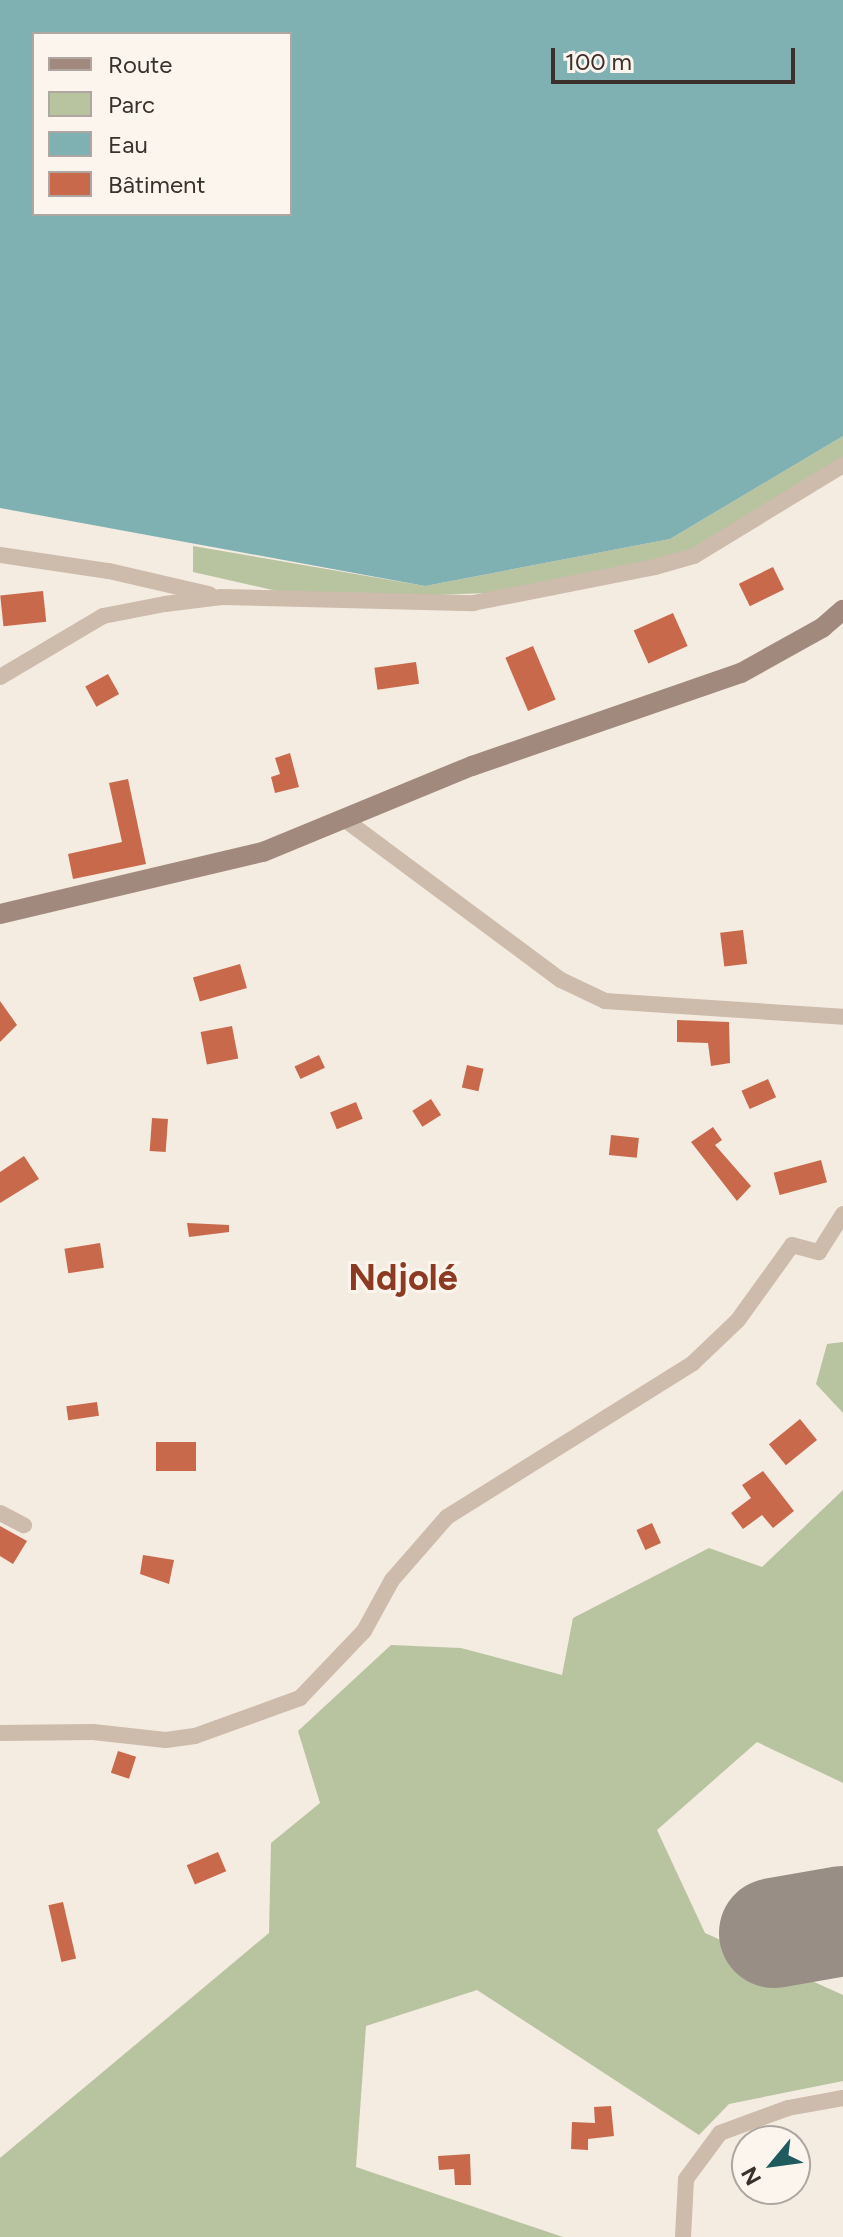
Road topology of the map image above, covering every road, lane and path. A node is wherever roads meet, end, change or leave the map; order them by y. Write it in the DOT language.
graph roads {
  1 [pos="843,465"];
  2 [pos="0,555"];
  3 [pos="222,597"];
  4 [pos="843,610"];
  5 [pos="0,677"];
  6 [pos="344,819"];
  7 [pos="0,914"];
  8 [pos="843,1017"];
  9 [pos="843,1214"];
  10 [pos="0,1513"];
  11 [pos="24,1525"];
  12 [pos="0,1733"];
  13 [pos="843,2098"];
  14 [pos="683,2237"];
  1 -- 3 [label="street"];
  2 -- 3 [label="street"];
  3 -- 5 [label="street"];
  4 -- 6 [label="street"];
  6 -- 7 [label="street"];
  6 -- 8 [label="street"];
  9 -- 12 [label="street"];
  10 -- 11 [label="street"];
  13 -- 14 [label="street"];
}
